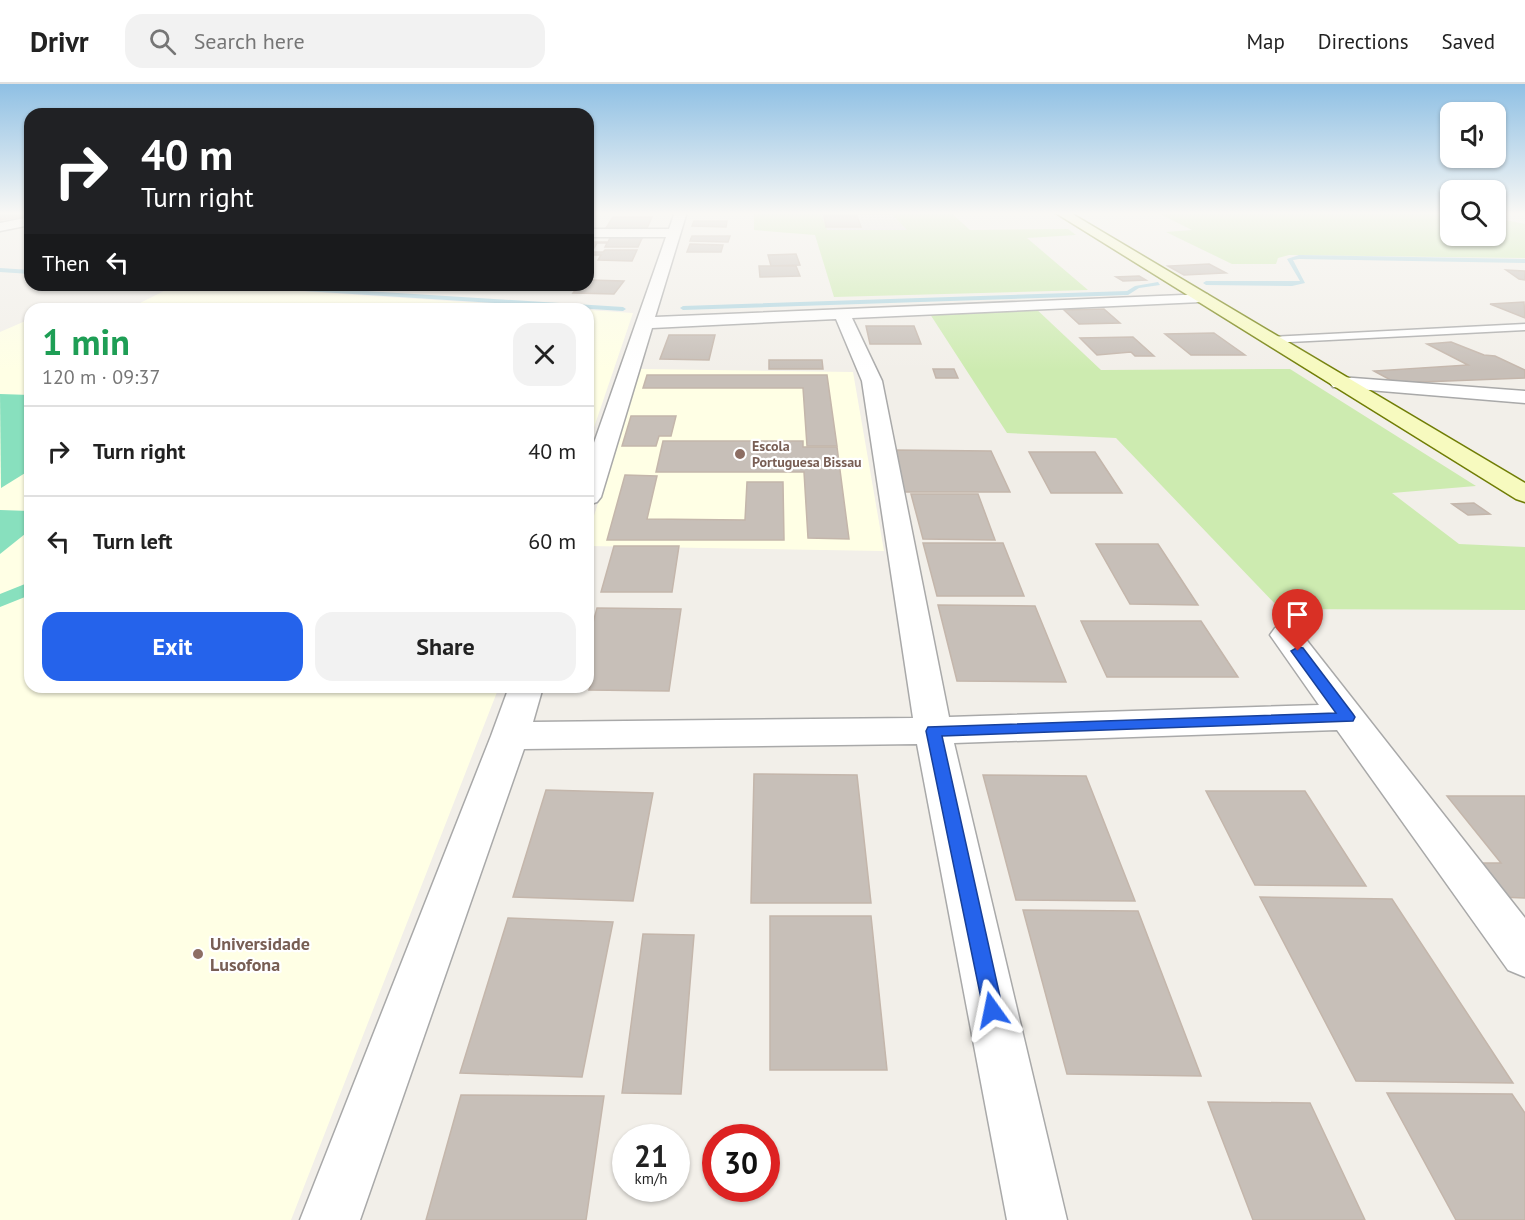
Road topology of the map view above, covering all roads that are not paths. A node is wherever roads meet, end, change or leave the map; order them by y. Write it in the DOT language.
graph roads {
  1 [pos="663,265"];
  2 [pos="1148,265"];
  3 [pos="1201,297"];
  4 [pos="842,314"];
  5 [pos="644,323"];
  6 [pos="1525,327"];
  7 [pos="1270,340"];
  8 [pos="1340,383"];
  9 [pos="1525,398"];
  10 [pos="594,478"];
  11 [pos="1525,494"];
  12 [pos="1286,635"];
  13 [pos="524,693"];
  14 [pos="1347,717"];
  15 [pos="933,731"];
  16 [pos="510,736"];
  17 [pos="1525,955"];
  18 [pos="330,1220"];
  19 [pos="1036,1220"];
  1 -- 5 [label="street"];
  2 -- 3 [label="main road"];
  3 -- 4 [label="street"];
  3 -- 7 [label="main road"];
  4 -- 5 [label="street"];
  4 -- 15 [label="street"];
  5 -- 10 [label="street"];
  6 -- 7 [label="lane"];
  7 -- 8 [label="main road"];
  8 -- 9 [label="street"];
  8 -- 11 [label="main road"];
  12 -- 14 [label="street"];
  13 -- 16 [label="street"];
  14 -- 15 [label="street"];
  14 -- 17 [label="street"];
  15 -- 16 [label="street"];
  15 -- 19 [label="street"];
  16 -- 18 [label="street"];
}
